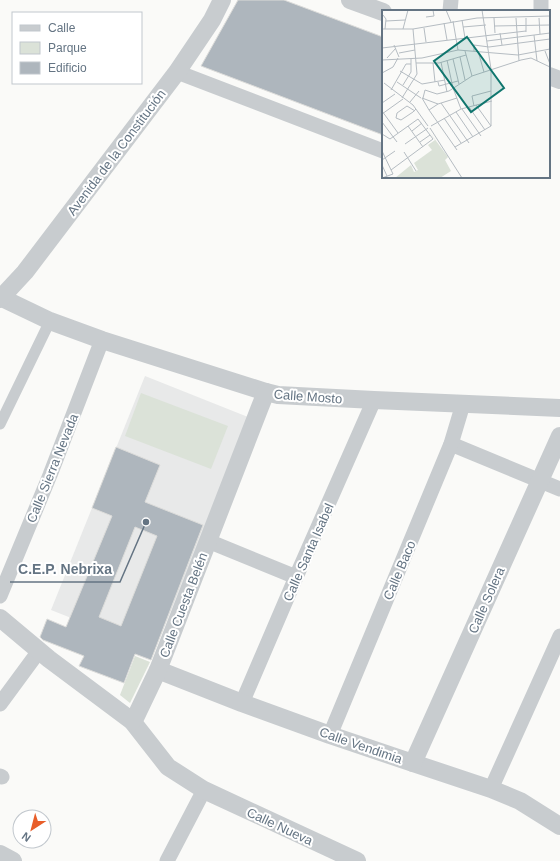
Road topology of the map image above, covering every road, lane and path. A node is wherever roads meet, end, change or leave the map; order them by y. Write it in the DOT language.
graph roads {
  1 [pos="222,0"];
  2 [pos="350,0"];
  3 [pos="541,0"];
  4 [pos="540,10"];
  5 [pos="382,12"];
  6 [pos="177,72"];
  7 [pos="550,76"];
  8 [pos="560,80"];
  9 [pos="382,151"];
  10 [pos="0,298"];
  11 [pos="50,321"];
  12 [pos="102,340"];
  13 [pos="266,392"];
  14 [pos="374,400"];
  15 [pos="463,404"];
  16 [pos="560,408"];
  17 [pos="0,424"];
  18 [pos="560,436"];
  19 [pos="451,444"];
  20 [pos="540,481"];
  21 [pos="560,489"];
  22 [pos="208,541"];
  23 [pos="296,577"];
  24 [pos="0,596"];
  25 [pos="0,618"];
  26 [pos="560,636"];
  27 [pos="39,651"];
  28 [pos="158,670"];
  29 [pos="242,703"];
  30 [pos="0,704"];
  31 [pos="132,721"];
  32 [pos="330,735"];
  33 [pos="413,763"];
  34 [pos="491,789"];
  35 [pos="204,790"];
  36 [pos="560,826"];
  37 [pos="0,854"];
  38 [pos="13,861"];
  39 [pos="167,861"];
  40 [pos="357,861"];
  1 -- 6 [label="street, Avenida de la Constitución"];
  2 -- 5 [label="street"];
  3 -- 4 [label="street"];
  6 -- 9 [label="street"];
  6 -- 10 [label="street, Avenida de la Constitución"];
  7 -- 8 [label="street"];
  10 -- 11 [label="street, Calle Mosto"];
  11 -- 12 [label="street, Calle Mosto"];
  11 -- 17 [label="street"];
  12 -- 13 [label="street, Calle Mosto"];
  12 -- 24 [label="street, Calle Sierra Nevada"];
  13 -- 14 [label="street, Calle Mosto"];
  13 -- 22 [label="street, Calle Cuesta Belén"];
  14 -- 15 [label="street, Calle Mosto"];
  14 -- 23 [label="street, Calle Santa Isabel"];
  15 -- 16 [label="street, Calle Mosto"];
  15 -- 19 [label="street, Calle Baco"];
  18 -- 20 [label="street, Calle Solera"];
  19 -- 20 [label="street"];
  19 -- 32 [label="street, Calle Baco"];
  20 -- 21 [label="street"];
  20 -- 33 [label="street, Calle Solera"];
  22 -- 23 [label="street"];
  22 -- 28 [label="street, Calle Cuesta Belén"];
  23 -- 29 [label="street, Calle Santa Isabel"];
  25 -- 27 [label="street"];
  26 -- 34 [label="street"];
  27 -- 30 [label="street"];
  27 -- 31 [label="street"];
  28 -- 29 [label="street, Calle Vendimia"];
  28 -- 31 [label="street, Calle Cuesta Belén"];
  29 -- 32 [label="street, Calle Vendimia"];
  31 -- 35 [label="street"];
  32 -- 33 [label="street, Calle Vendimia"];
  33 -- 34 [label="street, Calle Vendimia"];
  34 -- 36 [label="street, Calle Vendimia"];
  35 -- 39 [label="street"];
  35 -- 40 [label="street, Calle Nueva"];
  37 -- 38 [label="street"];
}
